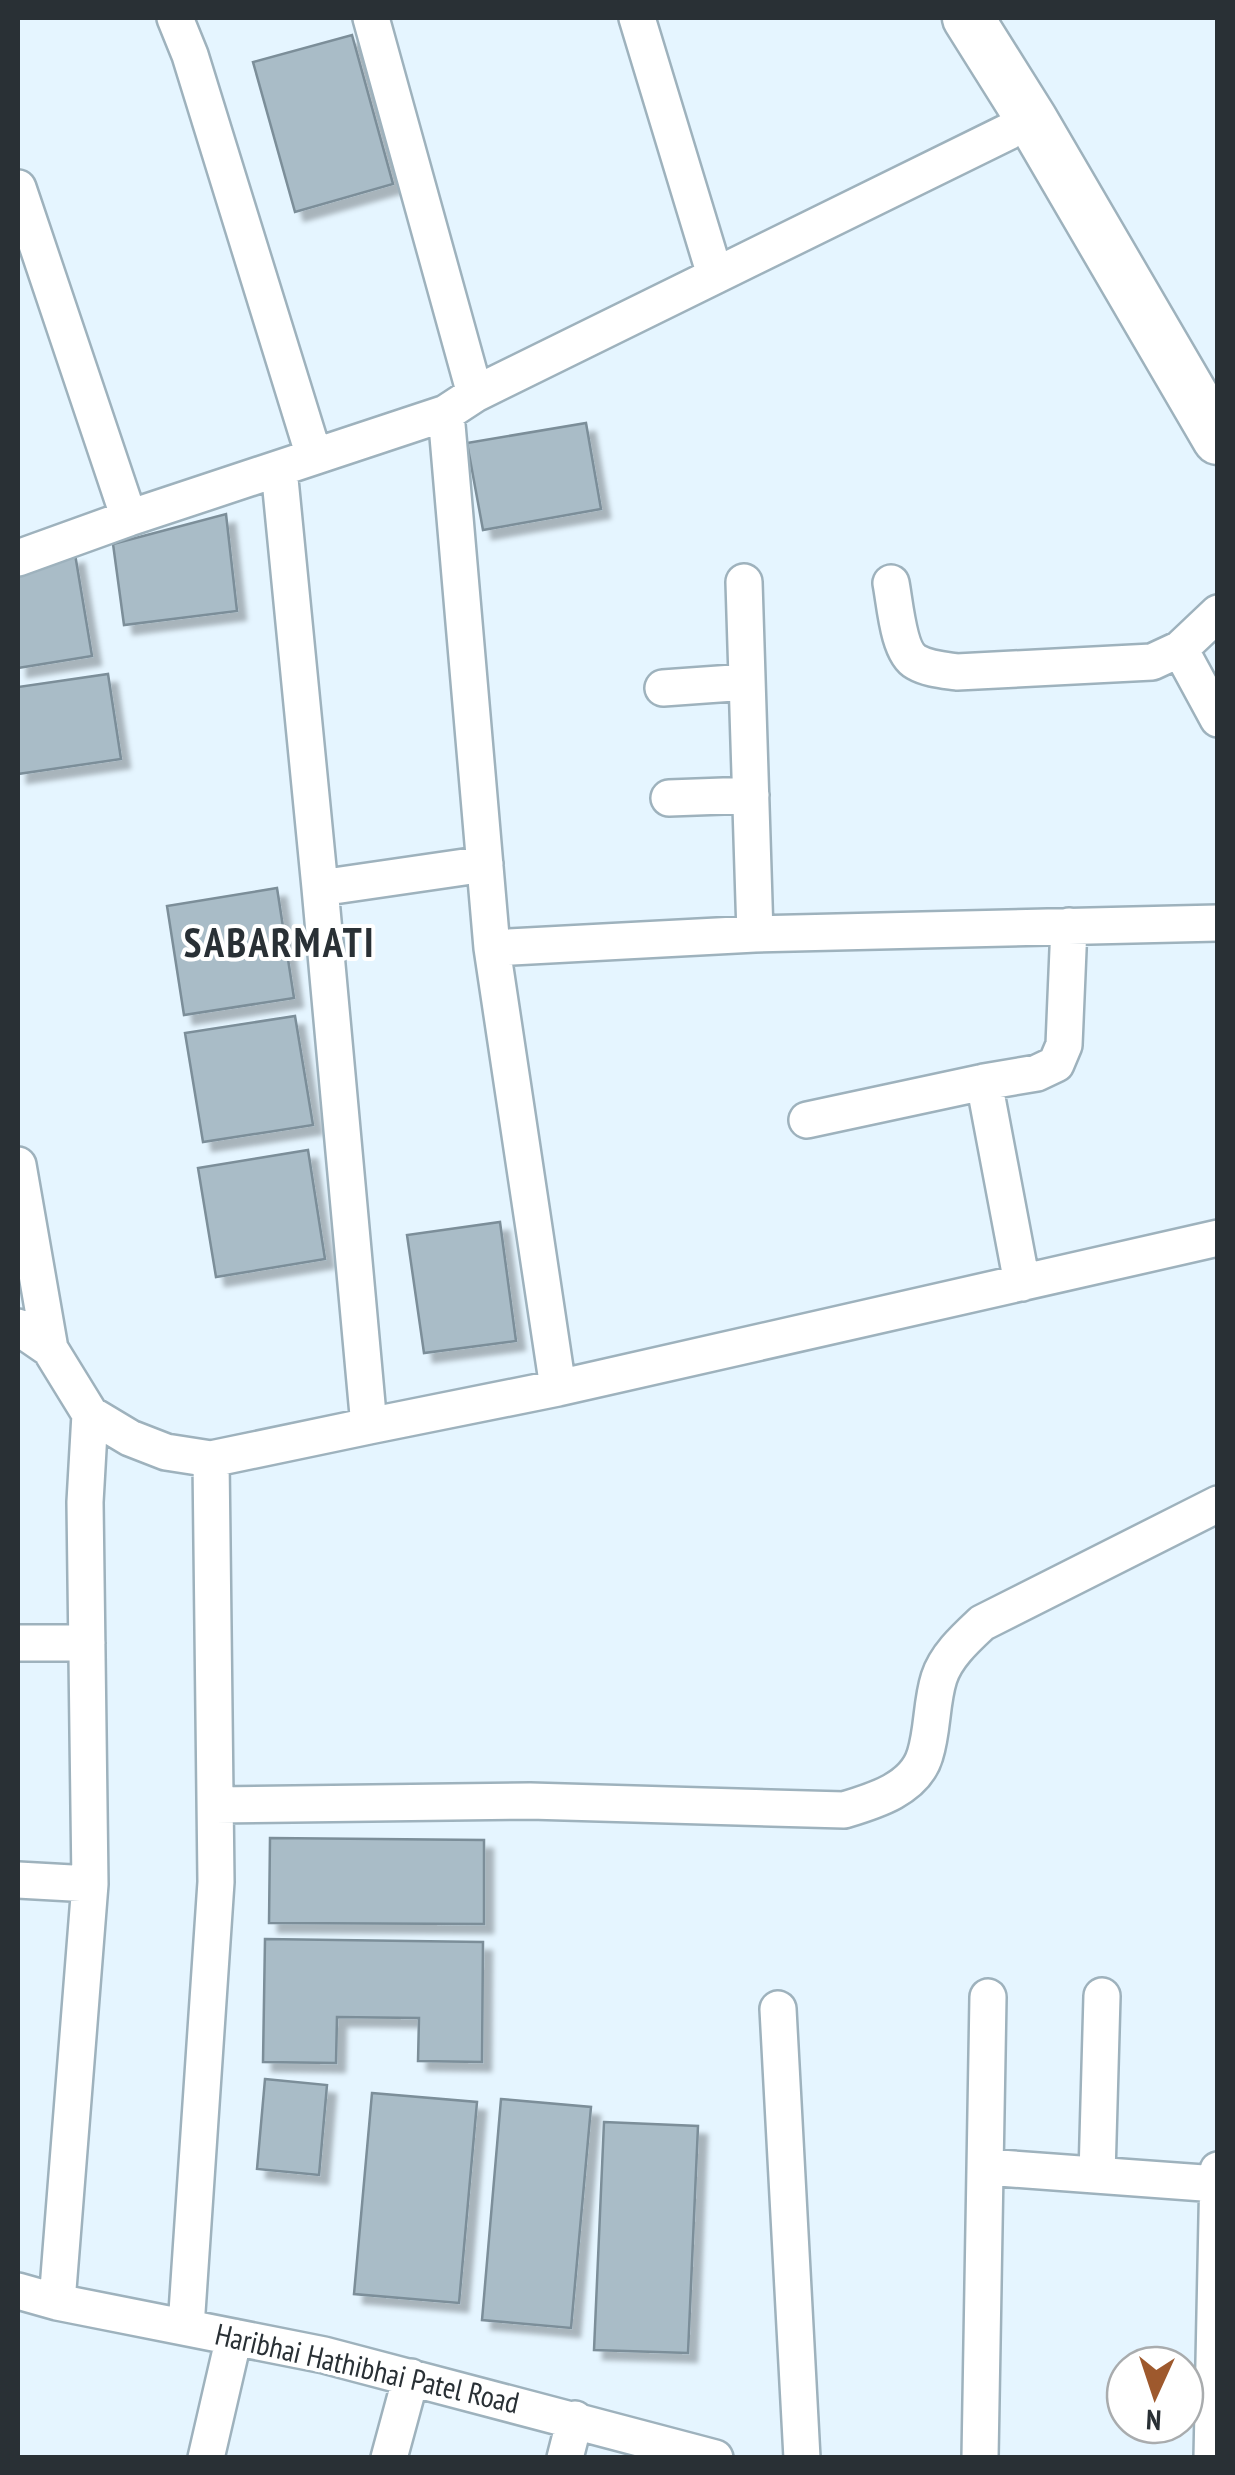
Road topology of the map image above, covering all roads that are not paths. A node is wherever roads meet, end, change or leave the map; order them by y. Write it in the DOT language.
graph roads {
  1 [pos="176,18"];
  2 [pos="371,18"];
  3 [pos="637,18"];
  4 [pos="968,18"];
  5 [pos="1032,120"];
  6 [pos="18,188"];
  7 [pos="715,276"];
  8 [pos="460,403"];
  9 [pos="1218,439"];
  10 [pos="314,456"];
  11 [pos="279,469"];
  12 [pos="129,518"];
  13 [pos="18,558"];
  14 [pos="744,582"];
  15 [pos="891,583"];
  16 [pos="1218,613"];
  17 [pos="1180,650"];
  18 [pos="747,682"];
  19 [pos="663,688"];
  20 [pos="1218,719"];
  21 [pos="751,795"];
  22 [pos="669,798"];
  23 [pos="485,864"];
  24 [pos="320,888"];
  25 [pos="1218,923"];
  26 [pos="1069,926"];
  27 [pos="755,934"];
  28 [pos="492,948"];
  29 [pos="984,1082"];
  30 [pos="808,1120"];
  31 [pos="18,1165"];
  32 [pos="1218,1238"];
  33 [pos="1022,1283"];
  34 [pos="18,1327"];
  35 [pos="50,1349"];
  36 [pos="558,1388"];
  37 [pos="90,1414"];
  38 [pos="369,1426"];
  39 [pos="211,1460"];
  40 [pos="1218,1504"];
  41 [pos="87,1643"];
  42 [pos="18,1644"];
  43 [pos="216,1805"];
  44 [pos="18,1880"];
  45 [pos="90,1884"];
  46 [pos="1102,1996"];
  47 [pos="988,1997"];
  48 [pos="778,2009"];
  49 [pos="986,2167"];
  50 [pos="1218,2170"];
  51 [pos="1097,2175"];
  52 [pos="1217,2184"];
  53 [pos="18,2291"];
  54 [pos="57,2302"];
  55 [pos="186,2327"];
  56 [pos="234,2337"];
  57 [pos="410,2377"];
  58 [pos="575,2419"];
  59 [pos="206,2458"];
  60 [pos="389,2458"];
  61 [pos="565,2458"];
  62 [pos="715,2458"];
  63 [pos="802,2458"];
  64 [pos="980,2458"];
  65 [pos="1212,2458"];
  1 -- 10 [label="street"];
  2 -- 8 [label="street"];
  3 -- 7 [label="street"];
  4 -- 5 [label="main road"];
  5 -- 7 [label="street"];
  5 -- 9 [label="main road"];
  6 -- 12 [label="street"];
  7 -- 8 [label="street"];
  8 -- 10 [label="street"];
  8 -- 23 [label="street"];
  10 -- 11 [label="street"];
  11 -- 12 [label="street"];
  11 -- 24 [label="street"];
  12 -- 13 [label="street"];
  14 -- 18 [label="street"];
  15 -- 17 [label="street"];
  16 -- 17 [label="street"];
  17 -- 20 [label="street"];
  18 -- 19 [label="street"];
  18 -- 21 [label="street"];
  21 -- 22 [label="street"];
  21 -- 27 [label="street"];
  23 -- 24 [label="street"];
  23 -- 28 [label="street"];
  24 -- 38 [label="street"];
  25 -- 26 [label="street"];
  26 -- 27 [label="street"];
  26 -- 29 [label="street"];
  27 -- 28 [label="street"];
  28 -- 36 [label="street"];
  29 -- 30 [label="street"];
  29 -- 33 [label="street"];
  31 -- 35 [label="street"];
  32 -- 33 [label="street"];
  33 -- 36 [label="street"];
  34 -- 35 [label="street"];
  35 -- 37 [label="street"];
  36 -- 38 [label="street"];
  37 -- 39 [label="street"];
  37 -- 41 [label="street"];
  38 -- 39 [label="street"];
  39 -- 43 [label="street"];
  40 -- 43 [label="street"];
  41 -- 42 [label="street"];
  41 -- 45 [label="street"];
  43 -- 55 [label="street"];
  44 -- 45 [label="street"];
  45 -- 54 [label="street"];
  46 -- 51 [label="street"];
  47 -- 49 [label="street"];
  48 -- 63 [label="street"];
  49 -- 51 [label="street"];
  49 -- 64 [label="street"];
  50 -- 52 [label="street"];
  51 -- 52 [label="street"];
  52 -- 65 [label="street"];
  53 -- 54 [label="street, Haribhai Hathibhai Patel Road"];
  54 -- 55 [label="street, Haribhai Hathibhai Patel Road"];
  55 -- 56 [label="street, Haribhai Hathibhai Patel Road"];
  56 -- 57 [label="street, Haribhai Hathibhai Patel Road"];
  56 -- 59 [label="street"];
  57 -- 58 [label="street, Haribhai Hathibhai Patel Road"];
  57 -- 60 [label="street"];
  58 -- 61 [label="street"];
  58 -- 62 [label="street, Haribhai Hathibhai Patel Road"];
}
